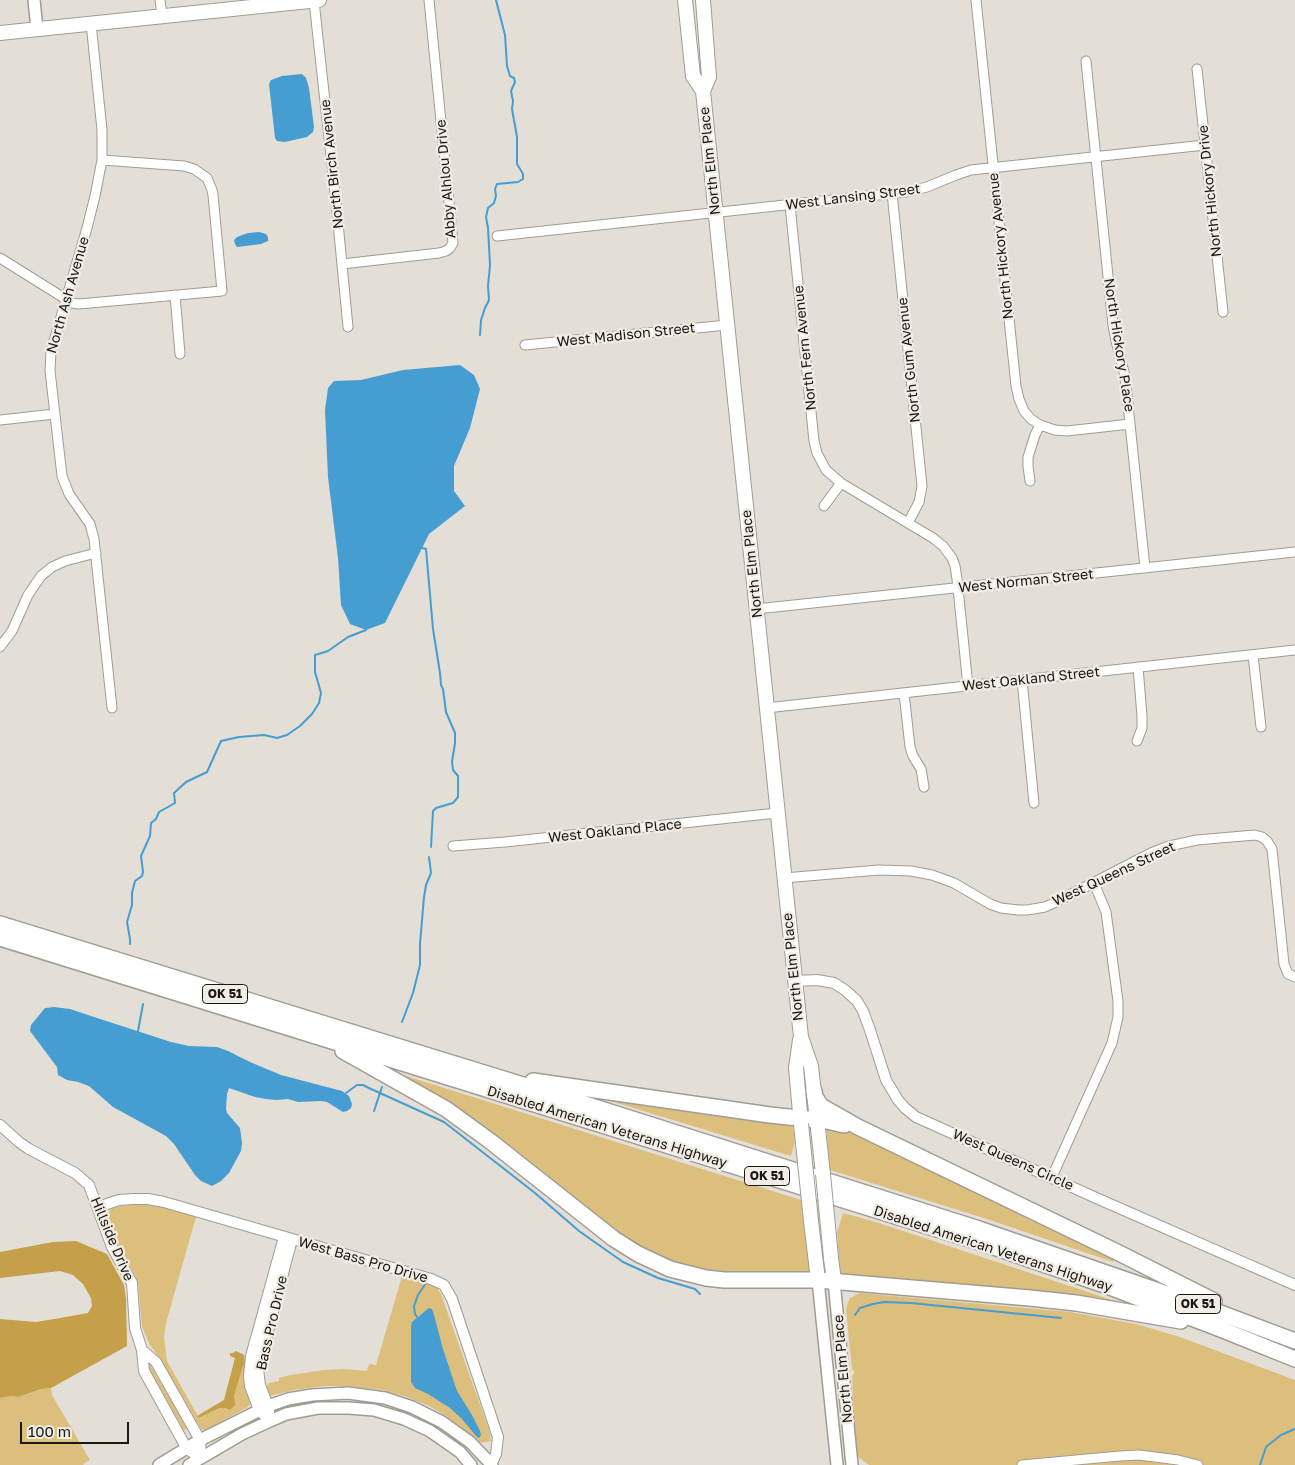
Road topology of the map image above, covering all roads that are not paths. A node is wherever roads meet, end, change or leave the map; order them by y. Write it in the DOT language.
graph roads {
  1 [pos="34,0"];
  2 [pos="160,0"];
  3 [pos="320,0"];
  4 [pos="429,0"];
  5 [pos="685,0"];
  6 [pos="703,0"];
  7 [pos="976,0"];
  8 [pos="314,1"];
  9 [pos="280,2"];
  10 [pos="162,16"];
  11 [pos="91,24"];
  12 [pos="37,29"];
  13 [pos="0,33"];
  14 [pos="1086,62"];
  15 [pos="1197,69"];
  16 [pos="703,90"];
  17 [pos="1205,145"];
  18 [pos="1096,157"];
  19 [pos="102,160"];
  20 [pos="994,168"];
  21 [pos="892,194"];
  22 [pos="790,205"];
  23 [pos="715,213"];
  24 [pos="498,236"];
  25 [pos="0,258"];
  26 [pos="342,264"];
  27 [pos="175,294"];
  28 [pos="66,299"];
  29 [pos="1222,312"];
  30 [pos="727,325"];
  31 [pos="348,327"];
  32 [pos="525,345"];
  33 [pos="180,354"];
  34 [pos="55,414"];
  35 [pos="0,420"];
  36 [pos="1130,424"];
  37 [pos="1040,425"];
  38 [pos="1030,481"];
  39 [pos="841,483"];
  40 [pos="824,506"];
  41 [pos="908,523"];
  42 [pos="1295,552"];
  43 [pos="96,553"];
  44 [pos="1145,568"];
  45 [pos="958,588"];
  46 [pos="756,609"];
  47 [pos="0,647"];
  48 [pos="1295,650"];
  49 [pos="1254,655"];
  50 [pos="1138,668"];
  51 [pos="1022,680"];
  52 [pos="968,686"];
  53 [pos="904,693"];
  54 [pos="112,708"];
  55 [pos="766,708"];
  56 [pos="1261,727"];
  57 [pos="1137,741"];
  58 [pos="924,787"];
  59 [pos="1034,803"];
  60 [pos="778,813"];
  61 [pos="453,846"];
  62 [pos="784,878"];
  63 [pos="1094,883"];
  64 [pos="0,924"];
  65 [pos="0,938"];
  66 [pos="1295,978"];
  67 [pos="795,981"];
  68 [pos="313,1035"];
  69 [pos="801,1037"];
  70 [pos="492,1076"];
  71 [pos="814,1091"];
  72 [pos="801,1121"];
  73 [pos="818,1124"];
  74 [pos="0,1125"];
  75 [pos="858,1127"];
  76 [pos="1052,1177"];
  77 [pos="98,1207"];
  78 [pos="288,1238"];
  79 [pos="818,1280"];
  80 [pos="834,1281"];
  81 [pos="1295,1285"];
  82 [pos="1218,1328"];
  83 [pos="1290,1339"];
  84 [pos="142,1350"];
  85 [pos="1295,1359"];
  86 [pos="263,1408"];
  87 [pos="270,1421"];
  88 [pos="200,1440"];
  89 [pos="187,1449"];
  90 [pos="201,1458"];
  91 [pos="159,1465"];
  92 [pos="188,1465"];
  93 [pos="472,1465"];
  94 [pos="491,1465"];
  95 [pos="837,1465"];
  96 [pos="852,1465"];
  97 [pos="1022,1465"];
  98 [pos="1198,1465"];
  1 -- 12 [label="main road"];
  2 -- 10 [label="street"];
  3 -- 8 [label="main road"];
  4 -- 26 [label="street, Abby Alhlou Drive"];
  5 -- 16 [label="main road, North Elm Place"];
  6 -- 16 [label="main road, North Elm Place"];
  7 -- 20 [label="street, North Hickory Avenue"];
  8 -- 9 [label="main road"];
  8 -- 26 [label="street, North Birch Avenue"];
  9 -- 10 [label="main road"];
  10 -- 11 [label="main road"];
  11 -- 12 [label="main road"];
  11 -- 19 [label="street, North Ash Avenue"];
  12 -- 13 [label="main road"];
  14 -- 18 [label="street, North Hickory Place"];
  15 -- 17 [label="street, North Hickory Drive"];
  16 -- 23 [label="main road, North Elm Place"];
  17 -- 18 [label="street, West Lansing Street"];
  17 -- 29 [label="street, North Hickory Drive"];
  18 -- 20 [label="street, West Lansing Street"];
  18 -- 36 [label="street, North Hickory Place"];
  19 -- 27 [label="street"];
  19 -- 28 [label="street, North Ash Avenue"];
  20 -- 21 [label="street, West Lansing Street"];
  20 -- 37 [label="street, North Hickory Avenue"];
  21 -- 22 [label="street, West Lansing Street"];
  21 -- 41 [label="street, North Gum Avenue"];
  22 -- 23 [label="street, West Lansing Street"];
  22 -- 39 [label="street, North Fern Avenue"];
  23 -- 24 [label="street, West Lansing Street"];
  23 -- 30 [label="main road, North Elm Place"];
  25 -- 28 [label="street"];
  26 -- 31 [label="street, North Birch Avenue"];
  27 -- 28 [label="street"];
  27 -- 33 [label="street"];
  28 -- 34 [label="street, North Ash Avenue"];
  30 -- 32 [label="street, West Madison Street"];
  30 -- 46 [label="main road, North Elm Place"];
  34 -- 35 [label="street"];
  34 -- 43 [label="street, North Ash Avenue"];
  36 -- 37 [label="street"];
  36 -- 44 [label="street, North Hickory Place"];
  37 -- 38 [label="street"];
  39 -- 40 [label="street"];
  39 -- 41 [label="street, North Fern Avenue"];
  41 -- 45 [label="street, North Fern Avenue"];
  42 -- 44 [label="street, West Norman Street"];
  43 -- 47 [label="street"];
  43 -- 54 [label="street, North Ash Avenue"];
  44 -- 45 [label="street, West Norman Street"];
  45 -- 46 [label="street, West Norman Street"];
  45 -- 52 [label="street, North Fern Avenue"];
  46 -- 55 [label="main road, North Elm Place"];
  48 -- 49 [label="street, West Oakland Street"];
  49 -- 50 [label="street, West Oakland Street"];
  49 -- 56 [label="street"];
  50 -- 51 [label="street, West Oakland Street"];
  50 -- 57 [label="street"];
  51 -- 52 [label="street, West Oakland Street"];
  51 -- 59 [label="street"];
  52 -- 53 [label="street, West Oakland Street"];
  53 -- 55 [label="street, West Oakland Street"];
  53 -- 58 [label="street"];
  55 -- 60 [label="main road, North Elm Place"];
  60 -- 61 [label="street, West Oakland Place"];
  60 -- 62 [label="main road, North Elm Place"];
  62 -- 63 [label="street, West Queens Street"];
  62 -- 67 [label="main road, North Elm Place"];
  63 -- 66 [label="street, West Queens Street"];
  63 -- 76 [label="street"];
  64 -- 70 [label="highway, Disabled American Veterans Highway / OK 51"];
  65 -- 68 [label="highway, Disabled American Veterans Highway / OK 51"];
  67 -- 69 [label="main road, North Elm Place"];
  67 -- 76 [label="street, West Queens Circle"];
  68 -- 79 [label="highway"];
  68 -- 82 [label="highway, Disabled American Veterans Highway / OK 51"];
  69 -- 71 [label="main road, North Elm Place"];
  69 -- 72 [label="main road, North Elm Place"];
  70 -- 72 [label="highway"];
  70 -- 83 [label="highway, Disabled American Veterans Highway / OK 51"];
  71 -- 73 [label="main road, North Elm Place"];
  71 -- 75 [label="highway"];
  72 -- 73 [label="highway"];
  72 -- 79 [label="main road, North Elm Place, bridge"];
  73 -- 75 [label="highway"];
  73 -- 80 [label="main road, North Elm Place, bridge"];
  74 -- 77 [label="street, Hillside Drive"];
  75 -- 83 [label="highway"];
  76 -- 81 [label="street, West Queens Circle"];
  77 -- 78 [label="street, West Bass Pro Drive"];
  77 -- 84 [label="street, Hillside Drive"];
  78 -- 86 [label="street, Bass Pro Drive"];
  78 -- 94 [label="street, West Bass Pro Drive"];
  79 -- 80 [label="highway"];
  79 -- 95 [label="main road, North Elm Place"];
  80 -- 82 [label="highway"];
  80 -- 96 [label="main road, North Elm Place"];
  82 -- 85 [label="highway, Disabled American Veterans Highway / OK 51"];
  84 -- 88 [label="street, Hillside Drive"];
  84 -- 89 [label="street"];
  86 -- 87 [label="street, Bass Pro Drive"];
  86 -- 88 [label="main road"];
  86 -- 94 [label="main road"];
  87 -- 90 [label="main road"];
  87 -- 93 [label="main road"];
  88 -- 89 [label="main road"];
  88 -- 90 [label="street, Hillside Drive"];
  89 -- 90 [label="street"];
  89 -- 91 [label="main road"];
  90 -- 92 [label="main road"];
  97 -- 98 [label="street"];
}
